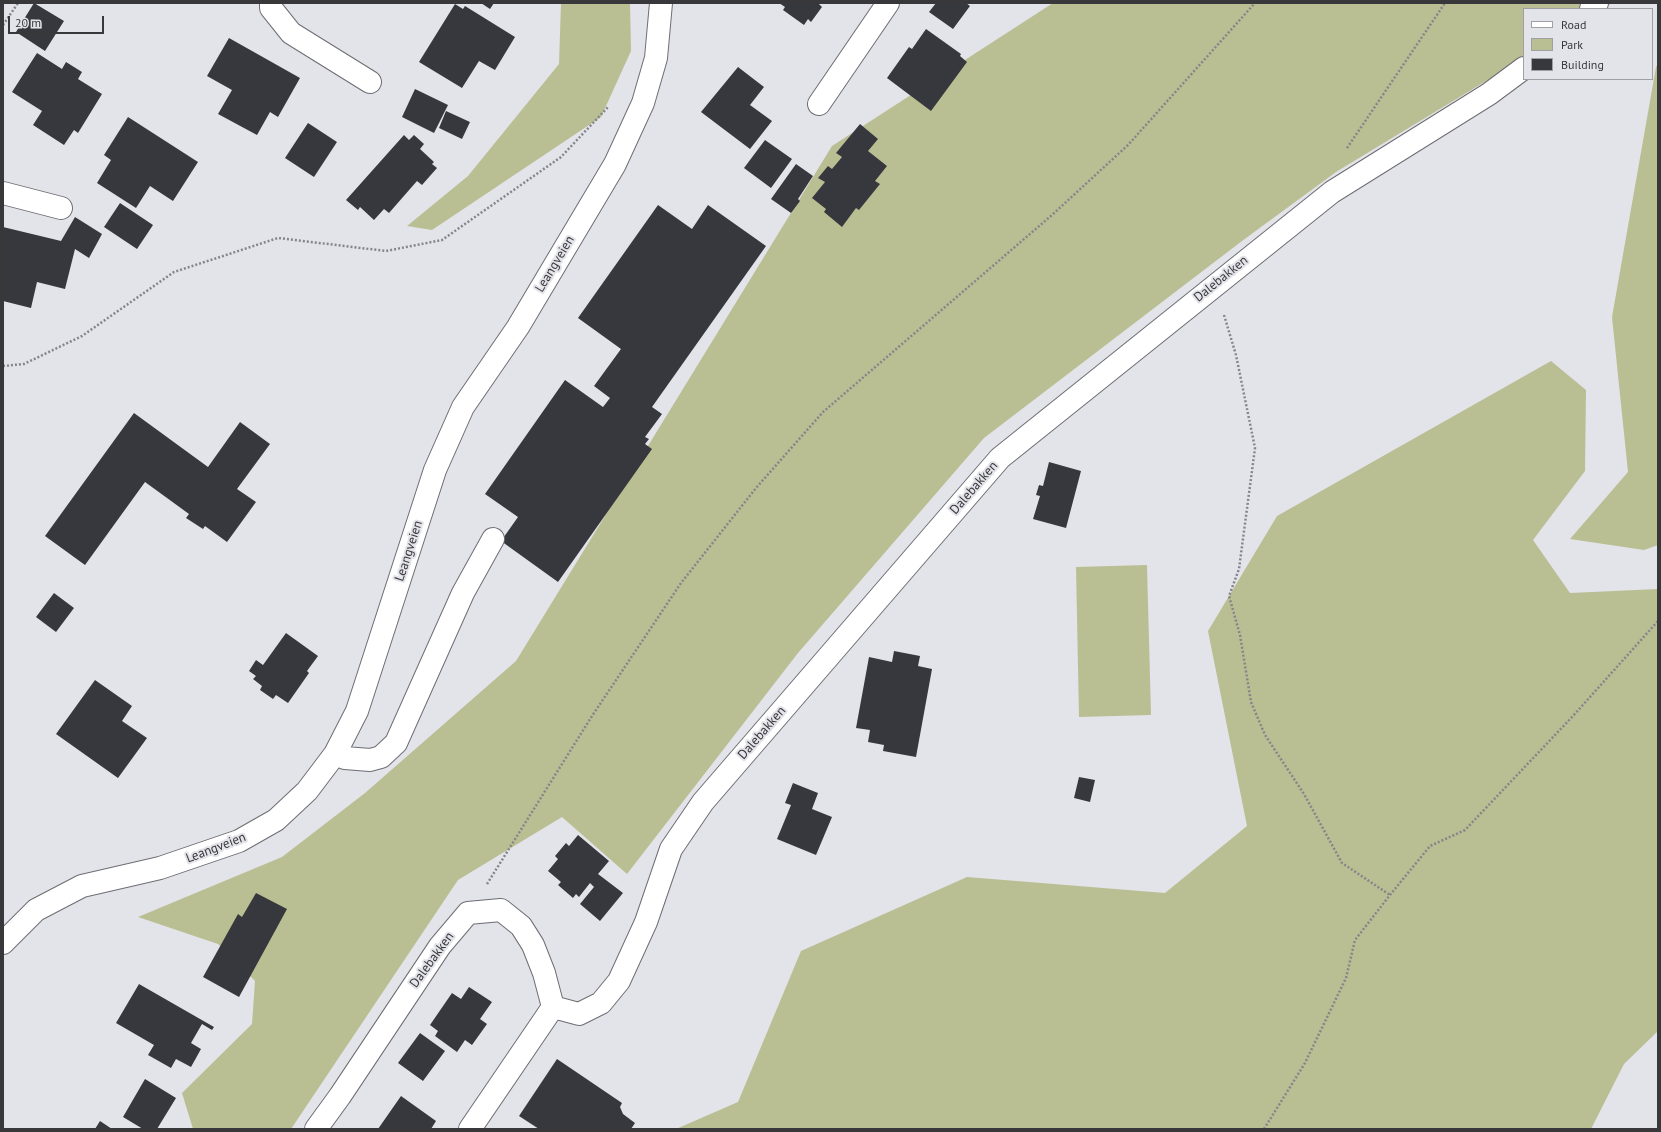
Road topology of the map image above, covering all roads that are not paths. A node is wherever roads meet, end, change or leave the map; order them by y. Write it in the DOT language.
graph roads {
  1 [pos="271,3"];
  2 [pos="661,3"];
  3 [pos="888,3"];
  4 [pos="1523,69"];
  5 [pos="370,82"];
  6 [pos="819,104"];
  7 [pos="3,193"];
  8 [pos="61,208"];
  9 [pos="493,539"];
  10 [pos="335,754"];
  11 [pos="3,942"];
  12 [pos="553,1007"];
  13 [pos="316,1129"];
  14 [pos="470,1129"];
  1 -- 5 [label="street"];
  2 -- 10 [label="street, Leangveien"];
  3 -- 6 [label="street"];
  4 -- 12 [label="street, Dalebakken"];
  7 -- 8 [label="street"];
  9 -- 10 [label="street"];
  10 -- 11 [label="street, Leangveien"];
  12 -- 13 [label="street, Dalebakken"];
  12 -- 14 [label="street"];
}
